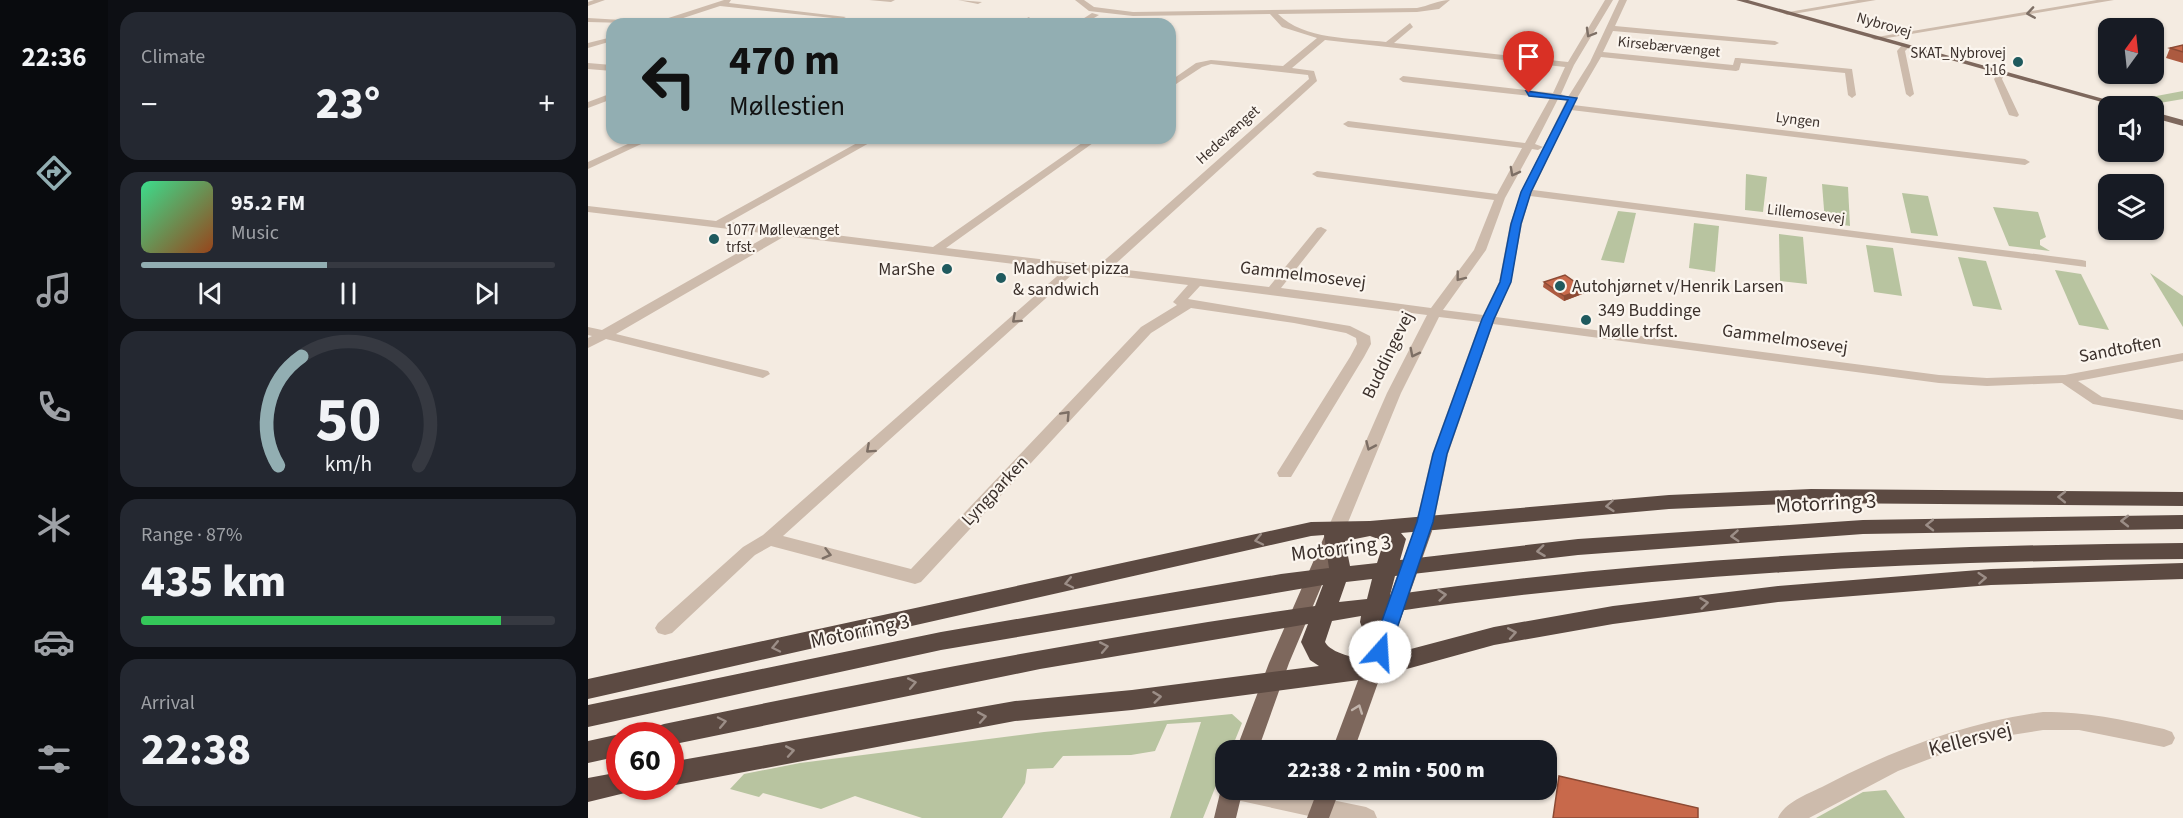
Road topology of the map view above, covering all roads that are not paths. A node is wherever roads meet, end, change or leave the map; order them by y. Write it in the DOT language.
graph roads {
  1 [pos="601,0"];
  2 [pos="731,0"];
  3 [pos="873,0"];
  4 [pos="891,0"];
  5 [pos="962,0"];
  6 [pos="1079,0"];
  7 [pos="1446,0"];
  8 [pos="1609,0"];
  9 [pos="1623,0"];
  10 [pos="1740,0"];
  11 [pos="1872,0"];
  12 [pos="2110,0"];
  13 [pos="978,2"];
  14 [pos="588,4"];
  15 [pos="720,4"];
  16 [pos="1272,12"];
  17 [pos="1787,13"];
  18 [pos="1095,15"];
  19 [pos="842,17"];
  20 [pos="676,18"];
  21 [pos="1090,18"];
  22 [pos="588,20"];
  23 [pos="606,21"];
  24 [pos="1410,24"];
  25 [pos="1609,27"];
  26 [pos="1323,37"];
  27 [pos="1875,38"];
  28 [pos="606,41"];
  29 [pos="1775,44"];
  30 [pos="1387,45"];
  31 [pos="588,46"];
  32 [pos="1906,46"];
  33 [pos="1598,54"];
  34 [pos="1570,65"];
  35 [pos="588,66"];
  36 [pos="606,68"];
  37 [pos="1285,69"];
  38 [pos="2001,73"];
  39 [pos="1403,80"];
  40 [pos="1176,81"];
  41 [pos="1910,94"];
  42 [pos="1852,95"];
  43 [pos="1556,96"];
  44 [pos="606,98"];
  45 [pos="2098,99"];
  46 [pos="1570,103"];
  47 [pos="588,105"];
  48 [pos="2014,116"];
  49 [pos="2164,118"];
  50 [pos="2183,123"];
  51 [pos="1348,124"];
  52 [pos="636,144"];
  53 [pos="862,144"];
  54 [pos="1086,144"];
  55 [pos="1530,146"];
  56 [pos="1547,148"];
  57 [pos="2025,162"];
  58 [pos="588,166"];
  59 [pos="1317,174"];
  60 [pos="1526,192"];
  61 [pos="1500,198"];
  62 [pos="588,209"];
  63 [pos="720,223"];
  64 [pos="1321,230"];
  65 [pos="786,231"];
  66 [pos="937,249"];
  67 [pos="2082,264"];
  68 [pos="1075,266"];
  69 [pos="1101,270"];
  70 [pos="1197,282"];
  71 [pos="1272,291"];
  72 [pos="1186,305"];
  73 [pos="1435,312"];
  74 [pos="1488,319"];
  75 [pos="588,331"];
  76 [pos="604,335"];
  77 [pos="588,344"];
  78 [pos="2183,357"];
  79 [pos="763,374"];
  80 [pos="2065,379"];
  81 [pos="2183,415"];
  82 [pos="1285,472"];
  83 [pos="2183,499"];
  84 [pos="2183,522"];
  85 [pos="1424,526"];
  86 [pos="1365,529"];
  87 [pos="1335,532"];
  88 [pos="769,539"];
  89 [pos="2183,551"];
  90 [pos="2183,571"];
  91 [pos="665,628"];
  92 [pos="1377,660"];
  93 [pos="1276,672"];
  94 [pos="588,689"];
  95 [pos="588,716"];
  96 [pos="684,731"];
  97 [pos="2164,738"];
  98 [pos="1251,740"];
  99 [pos="1347,740"];
  100 [pos="606,748"];
  101 [pos="588,752"];
  102 [pos="684,771"];
  103 [pos="606,787"];
  104 [pos="588,790"];
  105 [pos="1229,800"];
  106 [pos="1295,800"];
  107 [pos="1323,805"];
  108 [pos="1225,818"];
  109 [pos="1366,818"];
  110 [pos="1789,818"];
  1 -- 14 [label="street"];
  2 -- 15 [label="street"];
  3 -- 4 [label="street"];
  5 -- 13 [label="street"];
  6 -- 16 [label="street"];
  7 -- 16 [label="street"];
  8 -- 34 [label="street, Buddingevej, one-way"];
  9 -- 25 [label="street"];
  10 -- 17 [label="main road, Nybrovej"];
  11 -- 17 [label="street"];
  12 -- 27 [label="street, one-way"];
  15 -- 19 [label="street"];
  15 -- 20 [label="street"];
  16 -- 26 [label="street"];
  17 -- 27 [label="main road, Nybrovej"];
  18 -- 21 [label="street"];
  22 -- 23 [label="street"];
  24 -- 30 [label="street"];
  25 -- 29 [label="street"];
  25 -- 33 [label="street"];
  26 -- 30 [label="street"];
  26 -- 37 [label="street"];
  27 -- 32 [label="main road, Nybrovej"];
  28 -- 31 [label="street"];
  30 -- 34 [label="street"];
  32 -- 38 [label="main road, Nybrovej"];
  32 -- 41 [label="street"];
  33 -- 42 [label="street, Kirsebærvænget"];
  33 -- 46 [label="street"];
  34 -- 43 [label="street, Buddingevej"];
  35 -- 36 [label="street"];
  37 -- 40 [label="street"];
  37 -- 69 [label="street, Hedevænget"];
  38 -- 45 [label="main road, Nybrovej"];
  38 -- 48 [label="street"];
  39 -- 43 [label="street, Lyngen"];
  43 -- 46 [label="street, Lyngen"];
  43 -- 55 [label="street, Buddingevej"];
  44 -- 47 [label="street"];
  46 -- 56 [label="street"];
  46 -- 57 [label="street, Lyngen"];
  49 -- 50 [label="main road"];
  51 -- 55 [label="street"];
  52 -- 58 [label="street"];
  53 -- 63 [label="street"];
  54 -- 66 [label="street"];
  55 -- 56 [label="street"];
  55 -- 61 [label="street, Buddingevej, one-way"];
  56 -- 60 [label="street"];
  59 -- 61 [label="street"];
  60 -- 67 [label="street, Lillemosevej"];
  60 -- 74 [label="street"];
  61 -- 73 [label="street, Buddingevej, one-way"];
  62 -- 63 [label="street, Gammelmosevej"];
  63 -- 65 [label="street, Gammelmosevej"];
  64 -- 71 [label="street"];
  65 -- 66 [label="street, Gammelmosevej"];
  65 -- 76 [label="street"];
  66 -- 68 [label="street, Gammelmosevej"];
  68 -- 69 [label="street, Gammelmosevej"];
  68 -- 88 [label="street, one-way"];
  69 -- 70 [label="street, Gammelmosevej"];
  70 -- 71 [label="street, Gammelmosevej"];
  70 -- 72 [label="street"];
  71 -- 73 [label="street, Gammelmosevej"];
  72 -- 82 [label="street"];
  88 -- 72 [label="street, Lyngparken, one-way"];
  73 -- 74 [label="street, Gammelmosevej"];
  73 -- 87 [label="street, Buddingevej, one-way"];
  74 -- 80 [label="street, Gammelmosevej"];
  74 -- 85 [label="street"];
  75 -- 76 [label="street"];
  76 -- 77 [label="street"];
  76 -- 79 [label="street"];
  78 -- 80 [label="street, Sandtoften"];
  80 -- 81 [label="street"];
  83 -- 85 [label="highway, one-way"];
  84 -- 95 [label="highway, Motorring 3, one-way"];
  85 -- 86 [label="highway"];
  85 -- 92 [label="main road"];
  86 -- 87 [label="highway"];
  86 -- 92 [label="highway"];
  87 -- 92 [label="highway"];
  87 -- 93 [label="main road, Buddingevej"];
  87 -- 94 [label="highway, one-way"];
  88 -- 91 [label="street"];
  96 -- 89 [label="highway, one-way"];
  92 -- 90 [label="highway, one-way"];
  92 -- 93 [label="highway"];
  99 -- 92 [label="main road, one-way"];
  93 -- 98 [label="main road, Buddingevej"];
  102 -- 93 [label="highway, one-way"];
  97 -- 110 [label="street, Kellersvej"];
  100 -- 101 [label="highway"];
  103 -- 104 [label="highway"];
  105 -- 108 [label="main road"];
  106 -- 107 [label="street"];
  107 -- 109 [label="street"];
}
